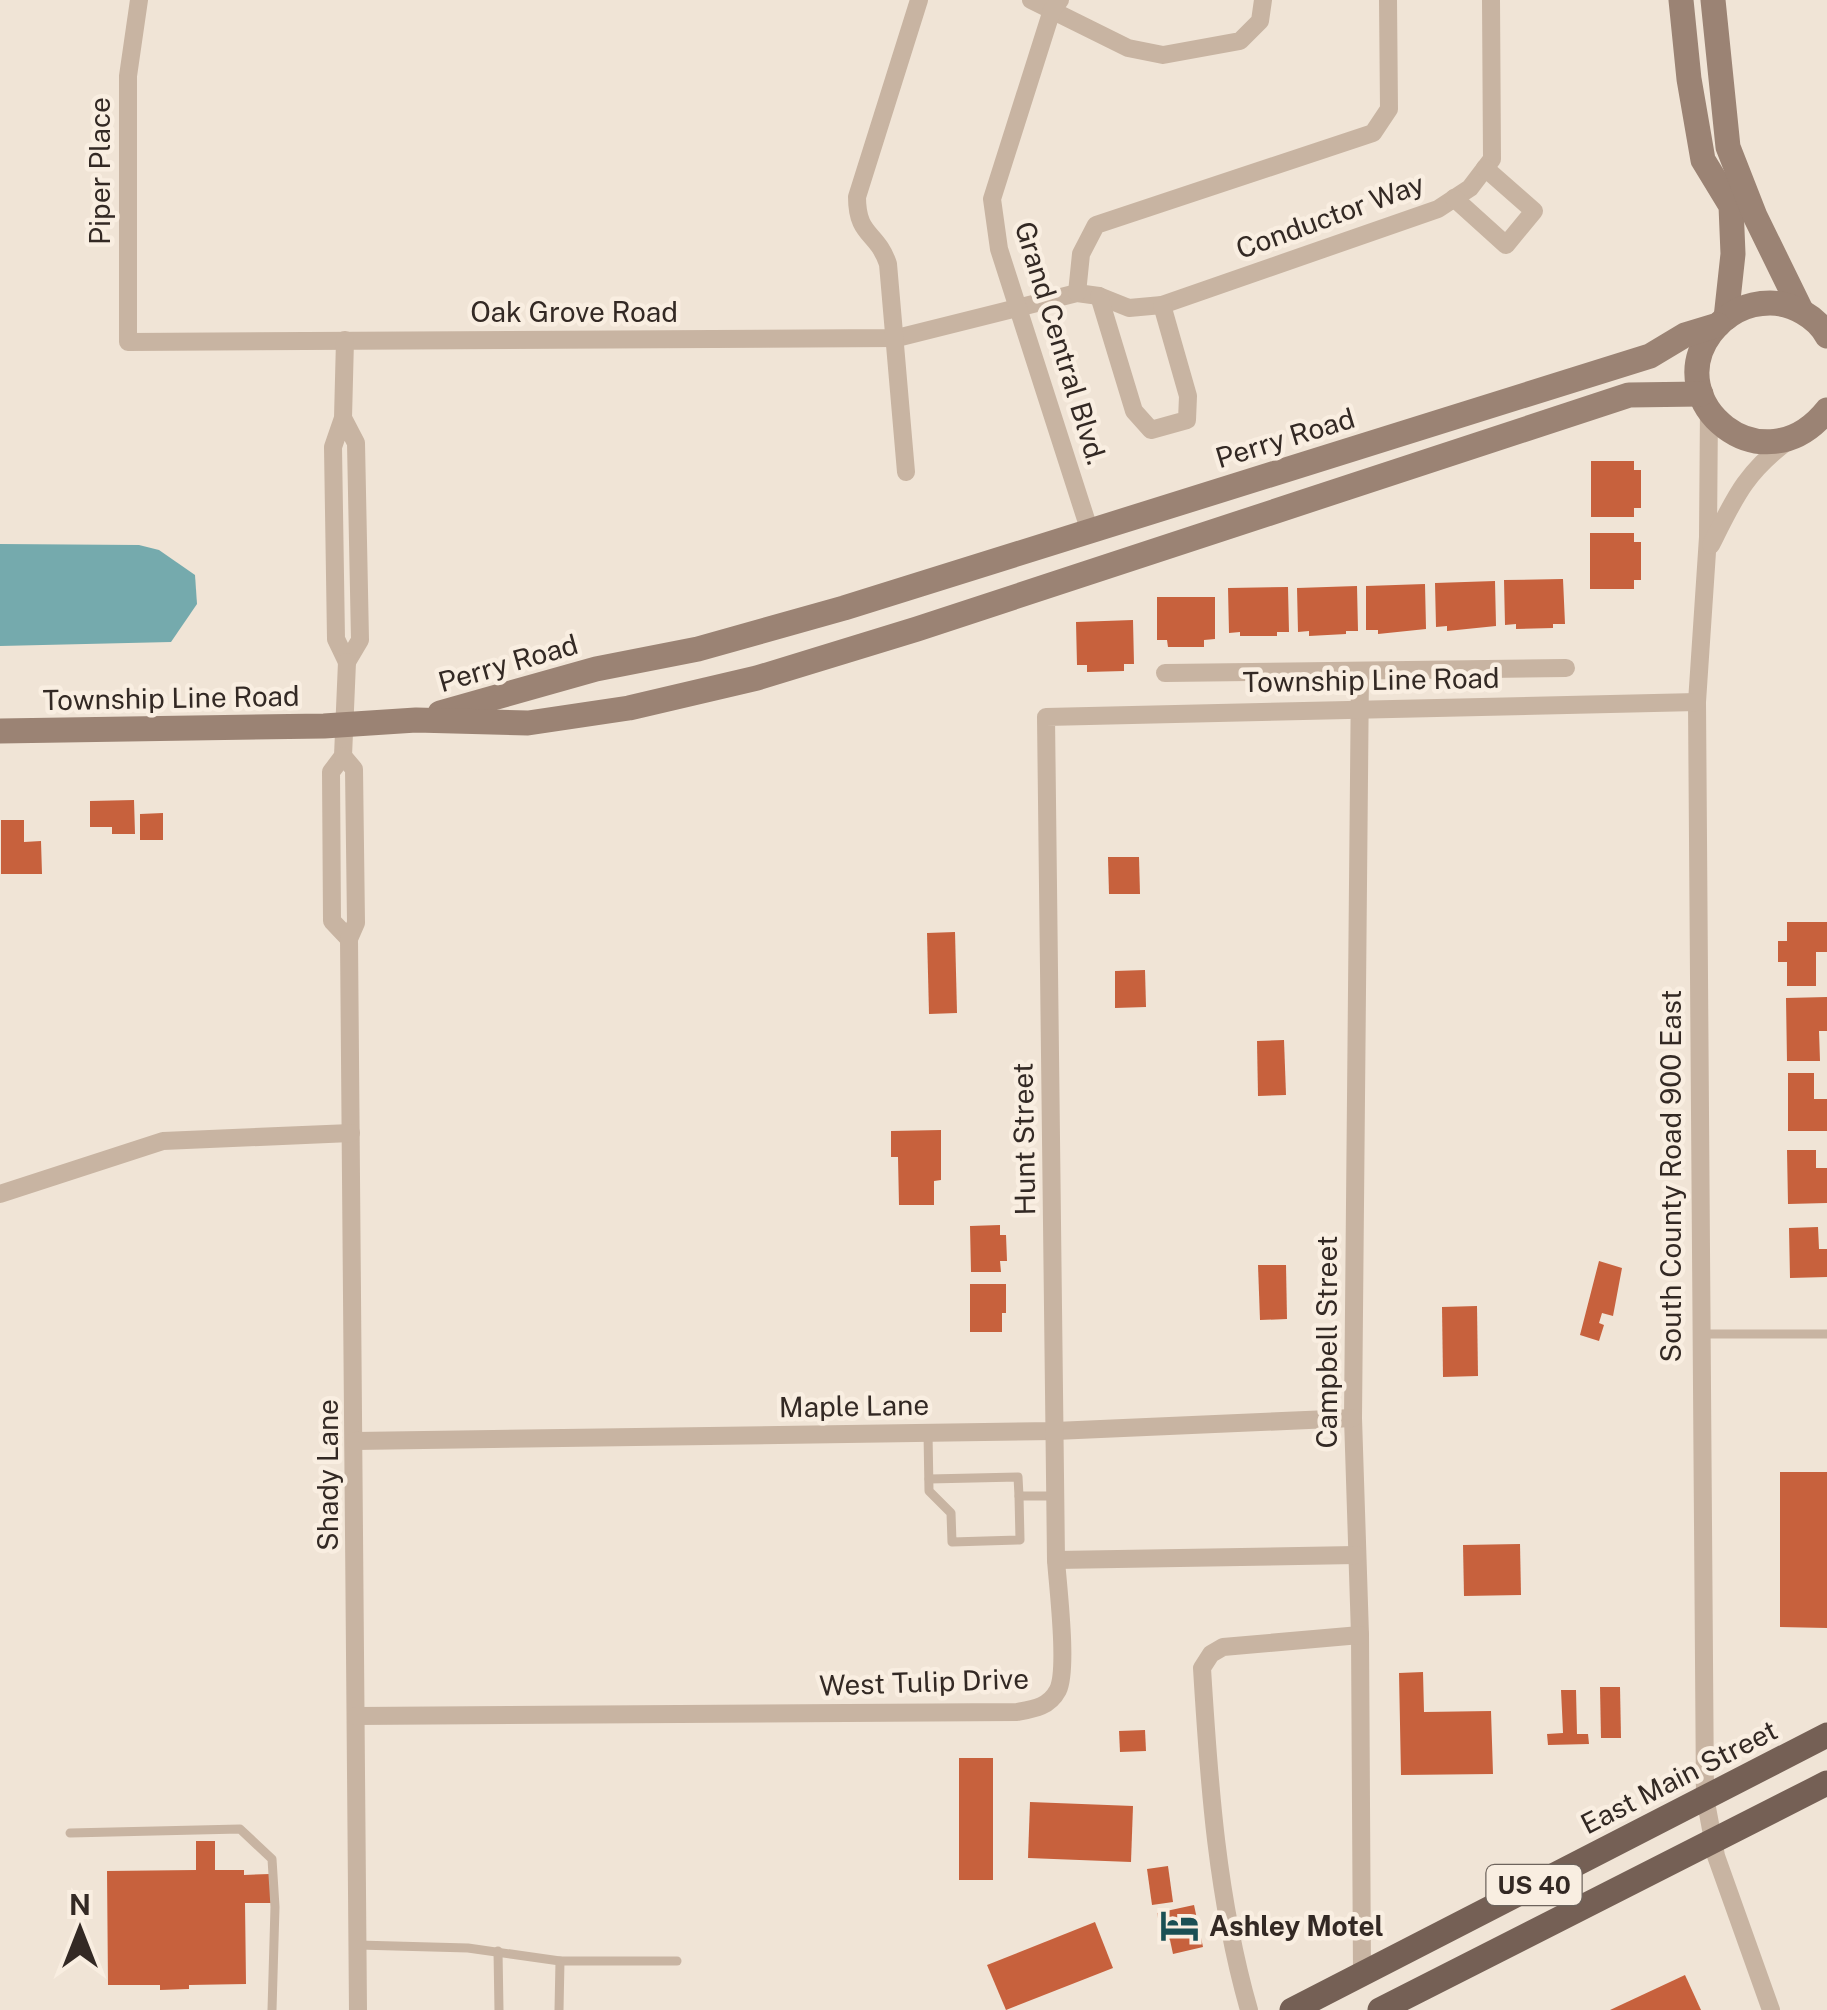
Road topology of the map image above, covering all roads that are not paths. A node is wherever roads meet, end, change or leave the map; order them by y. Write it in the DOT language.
graph roads {
  1 [pos="140,0"];
  2 [pos="919,0"];
  3 [pos="1031,0"];
  4 [pos="1263,0"];
  5 [pos="1388,0"];
  6 [pos="1491,0"];
  7 [pos="1681,0"];
  8 [pos="1713,0"];
  9 [pos="1056,5"];
  10 [pos="1485,168"];
  11 [pos="1454,198"];
  12 [pos="1077,293"];
  13 [pos="1099,296"];
  14 [pos="1162,305"];
  15 [pos="1018,309"];
  16 [pos="1801,310"];
  17 [pos="1722,321"];
  18 [pos="1825,330"];
  19 [pos="897,338"];
  20 [pos="345,340"];
  21 [pos="128,342"];
  22 [pos="1705,401"];
  23 [pos="1827,410"];
  24 [pos="1789,440"];
  25 [pos="906,472"];
  26 [pos="1090,532"];
  27 [pos="1707,555"];
  28 [pos="1566,668"];
  29 [pos="1360,670"];
  30 [pos="1165,674"];
  31 [pos="1697,702"];
  32 [pos="1358,710"];
  33 [pos="1046,717"];
  34 [pos="416,720"];
  35 [pos="344,724"];
  36 [pos="0,732"];
  37 [pos="351,1133"];
  38 [pos="0,1194"];
  39 [pos="1702,1334"];
  40 [pos="1827,1334"];
  41 [pos="1353,1418"];
  42 [pos="1056,1431"];
  43 [pos="928,1433"];
  44 [pos="355,1442"];
  45 [pos="929,1479"];
  46 [pos="1019,1496"];
  47 [pos="1056,1496"];
  48 [pos="1356,1555"];
  49 [pos="1056,1560"];
  50 [pos="1360,1635"];
  51 [pos="356,1716"];
  52 [pos="1827,1736"];
  53 [pos="1827,1782"];
  54 [pos="1705,1796"];
  55 [pos="70,1833"];
  56 [pos="1712,1840"];
  57 [pos="358,1945"];
  58 [pos="498,1951"];
  59 [pos="677,1961"];
  60 [pos="560,1962"];
  61 [pos="1362,1974"];
  62 [pos="272,2010"];
  63 [pos="358,2010"];
  64 [pos="498,2010"];
  65 [pos="560,2010"];
  66 [pos="1249,2010"];
  67 [pos="1292,2010"];
  68 [pos="1380,2010"];
  69 [pos="1771,2010"];
  1 -- 21 [label="street, Piper Place"];
  2 -- 19 [label="street"];
  3 -- 9 [label="street"];
  4 -- 9 [label="street"];
  5 -- 12 [label="street"];
  6 -- 10 [label="street"];
  7 -- 17 [label="street"];
  8 -- 16 [label="street"];
  9 -- 15 [label="street, Grand Central Blvd."];
  10 -- 11 [label="street, Conductor Way"];
  10 -- 11 [label="street"];
  11 -- 14 [label="street, Conductor Way"];
  12 -- 13 [label="street, Conductor Way"];
  12 -- 15 [label="street, Conductor Way"];
  13 -- 14 [label="street, Conductor Way"];
  13 -- 14 [label="street"];
  15 -- 19 [label="street, Oak Grove Road"];
  15 -- 26 [label="street, Grand Central Blvd."];
  16 -- 17 [label="street, Perry Road"];
  16 -- 18 [label="street"];
  17 -- 22 [label="street"];
  17 -- 26 [label="street, Perry Road"];
  19 -- 20 [label="street, Oak Grove Road"];
  19 -- 25 [label="street"];
  20 -- 21 [label="street, Oak Grove Road"];
  20 -- 35 [label="street"];
  22 -- 24 [label="street"];
  22 -- 27 [label="street, South County Road 900 East"];
  22 -- 34 [label="street, Perry Road"];
  23 -- 24 [label="street"];
  24 -- 27 [label="street, South County Road 900 East"];
  26 -- 34 [label="street, Perry Road"];
  27 -- 31 [label="street, South County Road 900 East"];
  28 -- 29 [label="street"];
  29 -- 30 [label="street"];
  29 -- 32 [label="street, Campbell Street"];
  31 -- 32 [label="street, Township Line Road"];
  31 -- 39 [label="street, South County Road 900 East"];
  32 -- 33 [label="street, Township Line Road"];
  32 -- 41 [label="street, Campbell Street"];
  33 -- 42 [label="street, Hunt Street"];
  34 -- 35 [label="street, Township Line Road"];
  35 -- 36 [label="street, Township Line Road"];
  35 -- 37 [label="street, Shady Lane"];
  37 -- 38 [label="street"];
  37 -- 44 [label="street, Shady Lane"];
  39 -- 40 [label="lane"];
  39 -- 54 [label="street, South County Road 900 East"];
  41 -- 42 [label="street, Maple Lane"];
  41 -- 48 [label="street, Campbell Street"];
  42 -- 43 [label="street, Maple Lane"];
  42 -- 47 [label="street, Hunt Street"];
  43 -- 44 [label="street, Maple Lane"];
  43 -- 45 [label="lane"];
  44 -- 51 [label="street, Shady Lane"];
  45 -- 46 [label="lane"];
  45 -- 46 [label="lane"];
  46 -- 47 [label="lane"];
  47 -- 49 [label="street, Hunt Street"];
  48 -- 49 [label="street"];
  48 -- 50 [label="street, Campbell Street"];
  49 -- 51 [label="street, West Tulip Drive"];
  50 -- 61 [label="street, Campbell Street"];
  50 -- 66 [label="street"];
  51 -- 57 [label="street, Shady Lane"];
  52 -- 54 [label="main road, East Main Street / US 40"];
  53 -- 56 [label="main road, US 40"];
  54 -- 56 [label="street, South County Road 900 East"];
  54 -- 61 [label="main road, East Main Street / US 40"];
  55 -- 62 [label="lane"];
  56 -- 68 [label="main road, US 40"];
  56 -- 69 [label="street, South County Road 900 East"];
  57 -- 58 [label="lane"];
  57 -- 63 [label="street, Shady Lane"];
  58 -- 60 [label="lane"];
  58 -- 64 [label="lane"];
  59 -- 60 [label="lane"];
  60 -- 65 [label="lane"];
  61 -- 67 [label="main road, East Main Street / US 40"];
}
